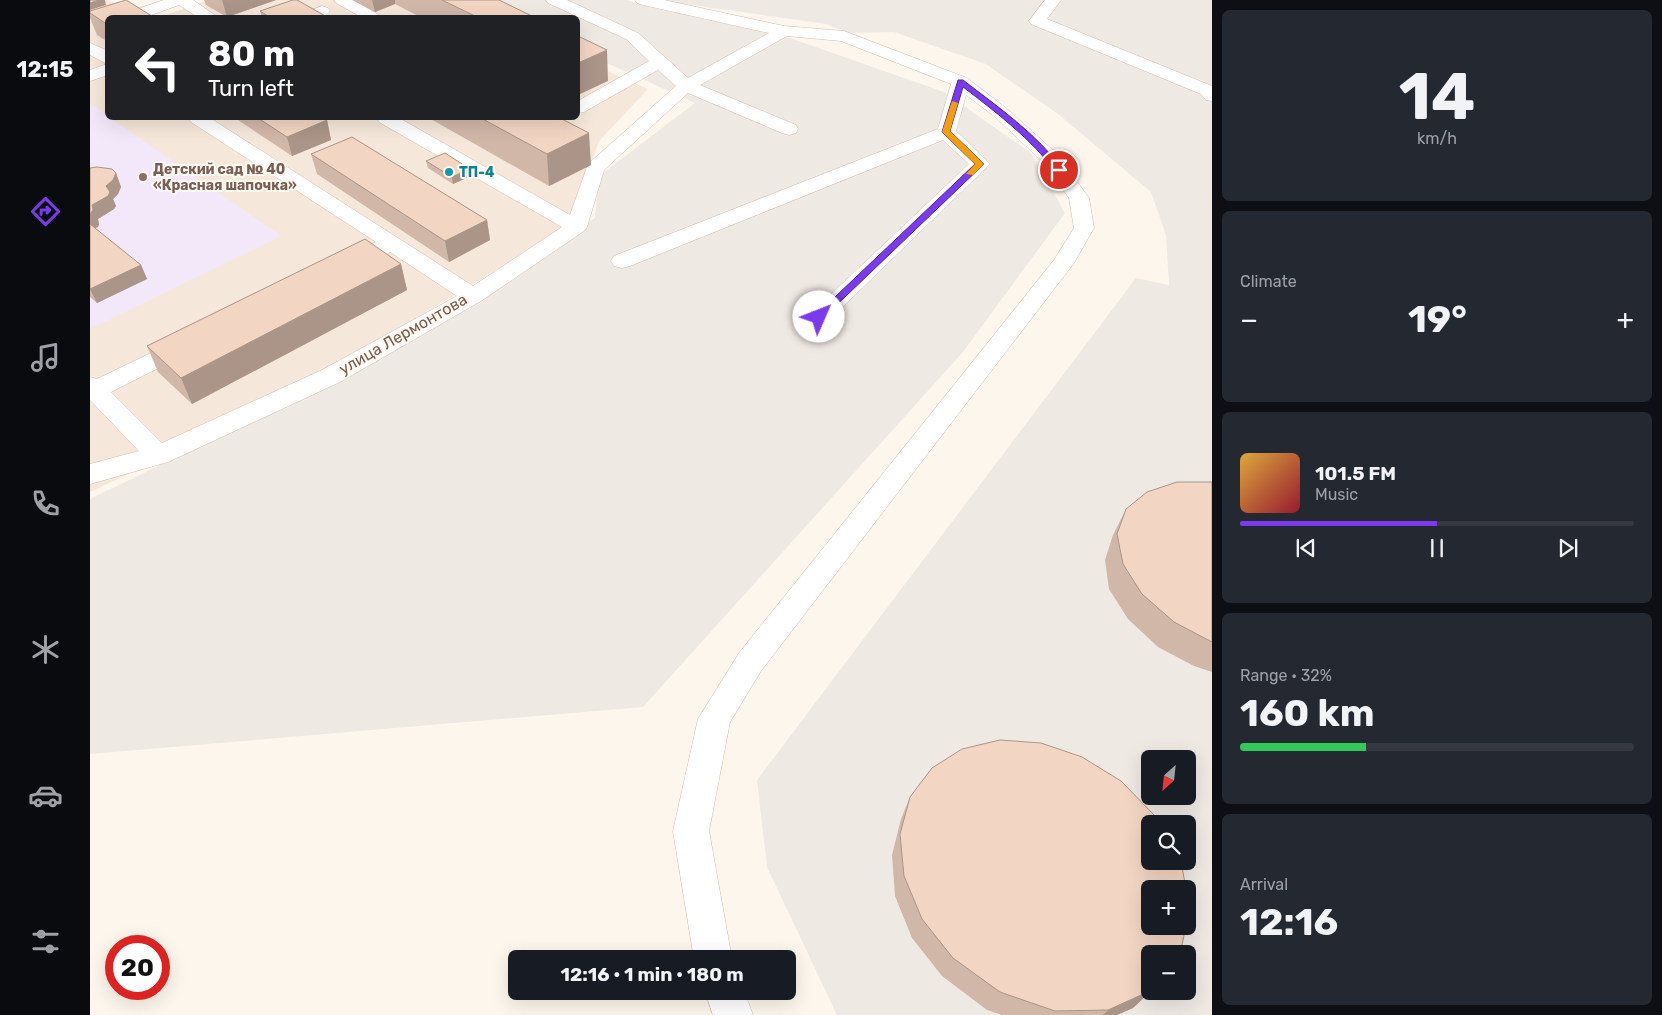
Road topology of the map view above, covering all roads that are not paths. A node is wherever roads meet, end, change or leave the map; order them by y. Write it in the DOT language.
graph roads {
  1 [pos="180,0"];
  2 [pos="342,0"];
  3 [pos="554,0"];
  4 [pos="643,0"];
  5 [pos="1053,0"];
  6 [pos="128,12"];
  7 [pos="322,12"];
  8 [pos="207,15"];
  9 [pos="314,15"];
  10 [pos="370,15"];
  11 [pos="784,31"];
  12 [pos="90,48"];
  13 [pos="105,57"];
  14 [pos="661,61"];
  15 [pos="105,71"];
  16 [pos="90,76"];
  17 [pos="961,82"];
  18 [pos="686,86"];
  19 [pos="1212,96"];
  20 [pos="580,107"];
  21 [pos="201,120"];
  22 [pos="390,120"];
  23 [pos="789,129"];
  24 [pos="946,132"];
  25 [pos="578,227"];
  26 [pos="391,243"];
  27 [pos="622,261"];
  28 [pos="330,273"];
  29 [pos="473,296"];
  30 [pos="819,317"];
  31 [pos="209,334"];
  32 [pos="92,389"];
  33 [pos="159,455"];
  34 [pos="90,474"];
  35 [pos="711,950"];
  36 [pos="727,1000"];
  37 [pos="733,1015"];
  1 -- 6 [label="street"];
  1 -- 8 [label="street"];
  2 -- 10 [label="street"];
  3 -- 14 [label="street"];
  4 -- 11 [label="street"];
  5 -- 19 [label="street"];
  7 -- 9 [label="street"];
  11 -- 17 [label="street"];
  11 -- 18 [label="street"];
  12 -- 13 [label="street"];
  14 -- 18 [label="street"];
  14 -- 20 [label="street"];
  15 -- 16 [label="street"];
  17 -- 24 [label="street"];
  17 -- 35 [label="street"];
  18 -- 23 [label="street"];
  18 -- 25 [label="street"];
  21 -- 26 [label="street, улица Лермонтова"];
  22 -- 25 [label="street"];
  24 -- 27 [label="street"];
  24 -- 30 [label="street"];
  25 -- 29 [label="street"];
  26 -- 28 [label="street"];
  26 -- 29 [label="street, улица Лермонтова"];
  29 -- 33 [label="street, улица Лермонтова"];
  31 -- 32 [label="street"];
  32 -- 33 [label="street"];
  33 -- 34 [label="street, улица Лермонтова"];
  36 -- 37 [label="street"];
}
